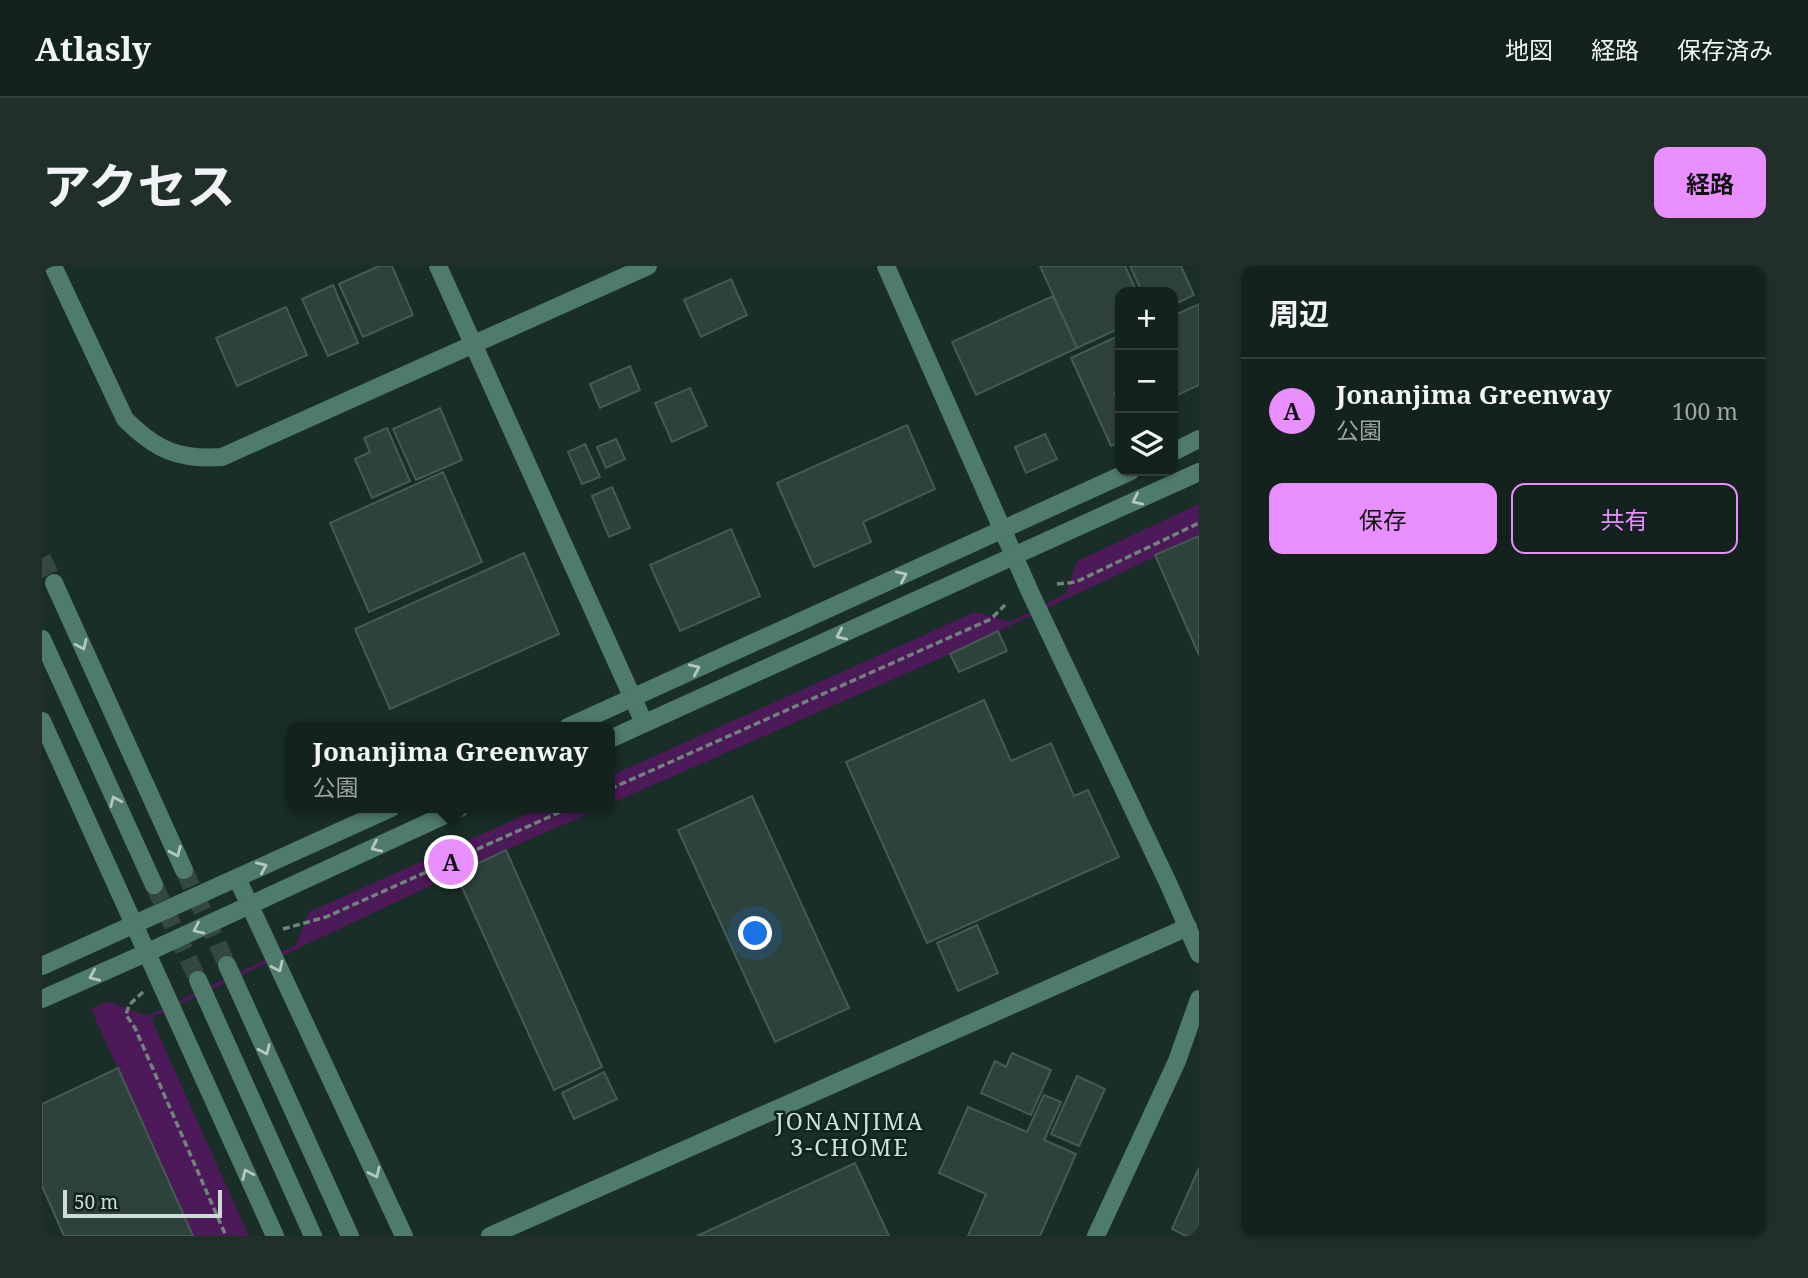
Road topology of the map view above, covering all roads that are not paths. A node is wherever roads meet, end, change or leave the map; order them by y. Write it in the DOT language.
graph roads {
  1 [pos="53,266"];
  2 [pos="438,266"];
  3 [pos="648,266"];
  4 [pos="886,266"];
  5 [pos="473,345"];
  6 [pos="1199,439"];
  7 [pos="1178,450"];
  8 [pos="1199,472"];
  9 [pos="1120,476"];
  10 [pos="1003,530"];
  11 [pos="1014,556"];
  12 [pos="54,583"];
  13 [pos="42,639"];
  14 [pos="633,697"];
  15 [pos="42,721"];
  16 [pos="579,722"];
  17 [pos="644,723"];
  18 [pos="615,736"];
  19 [pos="380,813"];
  20 [pos="449,813"];
  21 [pos="184,870"];
  22 [pos="237,878"];
  23 [pos="154,885"];
  24 [pos="249,905"];
  25 [pos="133,925"];
  26 [pos="1188,928"];
  27 [pos="146,953"];
  28 [pos="1199,954"];
  29 [pos="227,965"];
  30 [pos="42,967"];
  31 [pos="198,980"];
  32 [pos="42,999"];
  33 [pos="1199,999"];
  34 [pos="275,1236"];
  35 [pos="313,1236"];
  36 [pos="350,1236"];
  37 [pos="404,1236"];
  38 [pos="490,1236"];
  39 [pos="1096,1236"];
  1 -- 5 [label="street"];
  2 -- 5 [label="street"];
  3 -- 5 [label="street"];
  4 -- 10 [label="street"];
  5 -- 14 [label="street"];
  6 -- 7 [label="street"];
  8 -- 11 [label="street, one-way"];
  9 -- 10 [label="street"];
  10 -- 11 [label="street"];
  14 -- 10 [label="street, one-way"];
  11 -- 17 [label="street, one-way"];
  11 -- 26 [label="street"];
  12 -- 21 [label="street, one-way"];
  23 -- 13 [label="street, one-way"];
  14 -- 16 [label="street"];
  14 -- 17 [label="street"];
  15 -- 25 [label="street"];
  17 -- 18 [label="street"];
  22 -- 19 [label="street, one-way"];
  20 -- 24 [label="street, one-way"];
  22 -- 24 [label="street"];
  22 -- 25 [label="street"];
  24 -- 27 [label="street, one-way"];
  24 -- 37 [label="street, one-way"];
  25 -- 27 [label="street"];
  25 -- 30 [label="street"];
  26 -- 28 [label="street"];
  26 -- 38 [label="street"];
  27 -- 32 [label="street, one-way"];
  34 -- 27 [label="street, one-way"];
  29 -- 36 [label="street, one-way"];
  31 -- 35 [label="street"];
  33 -- 39 [label="street"];
}
